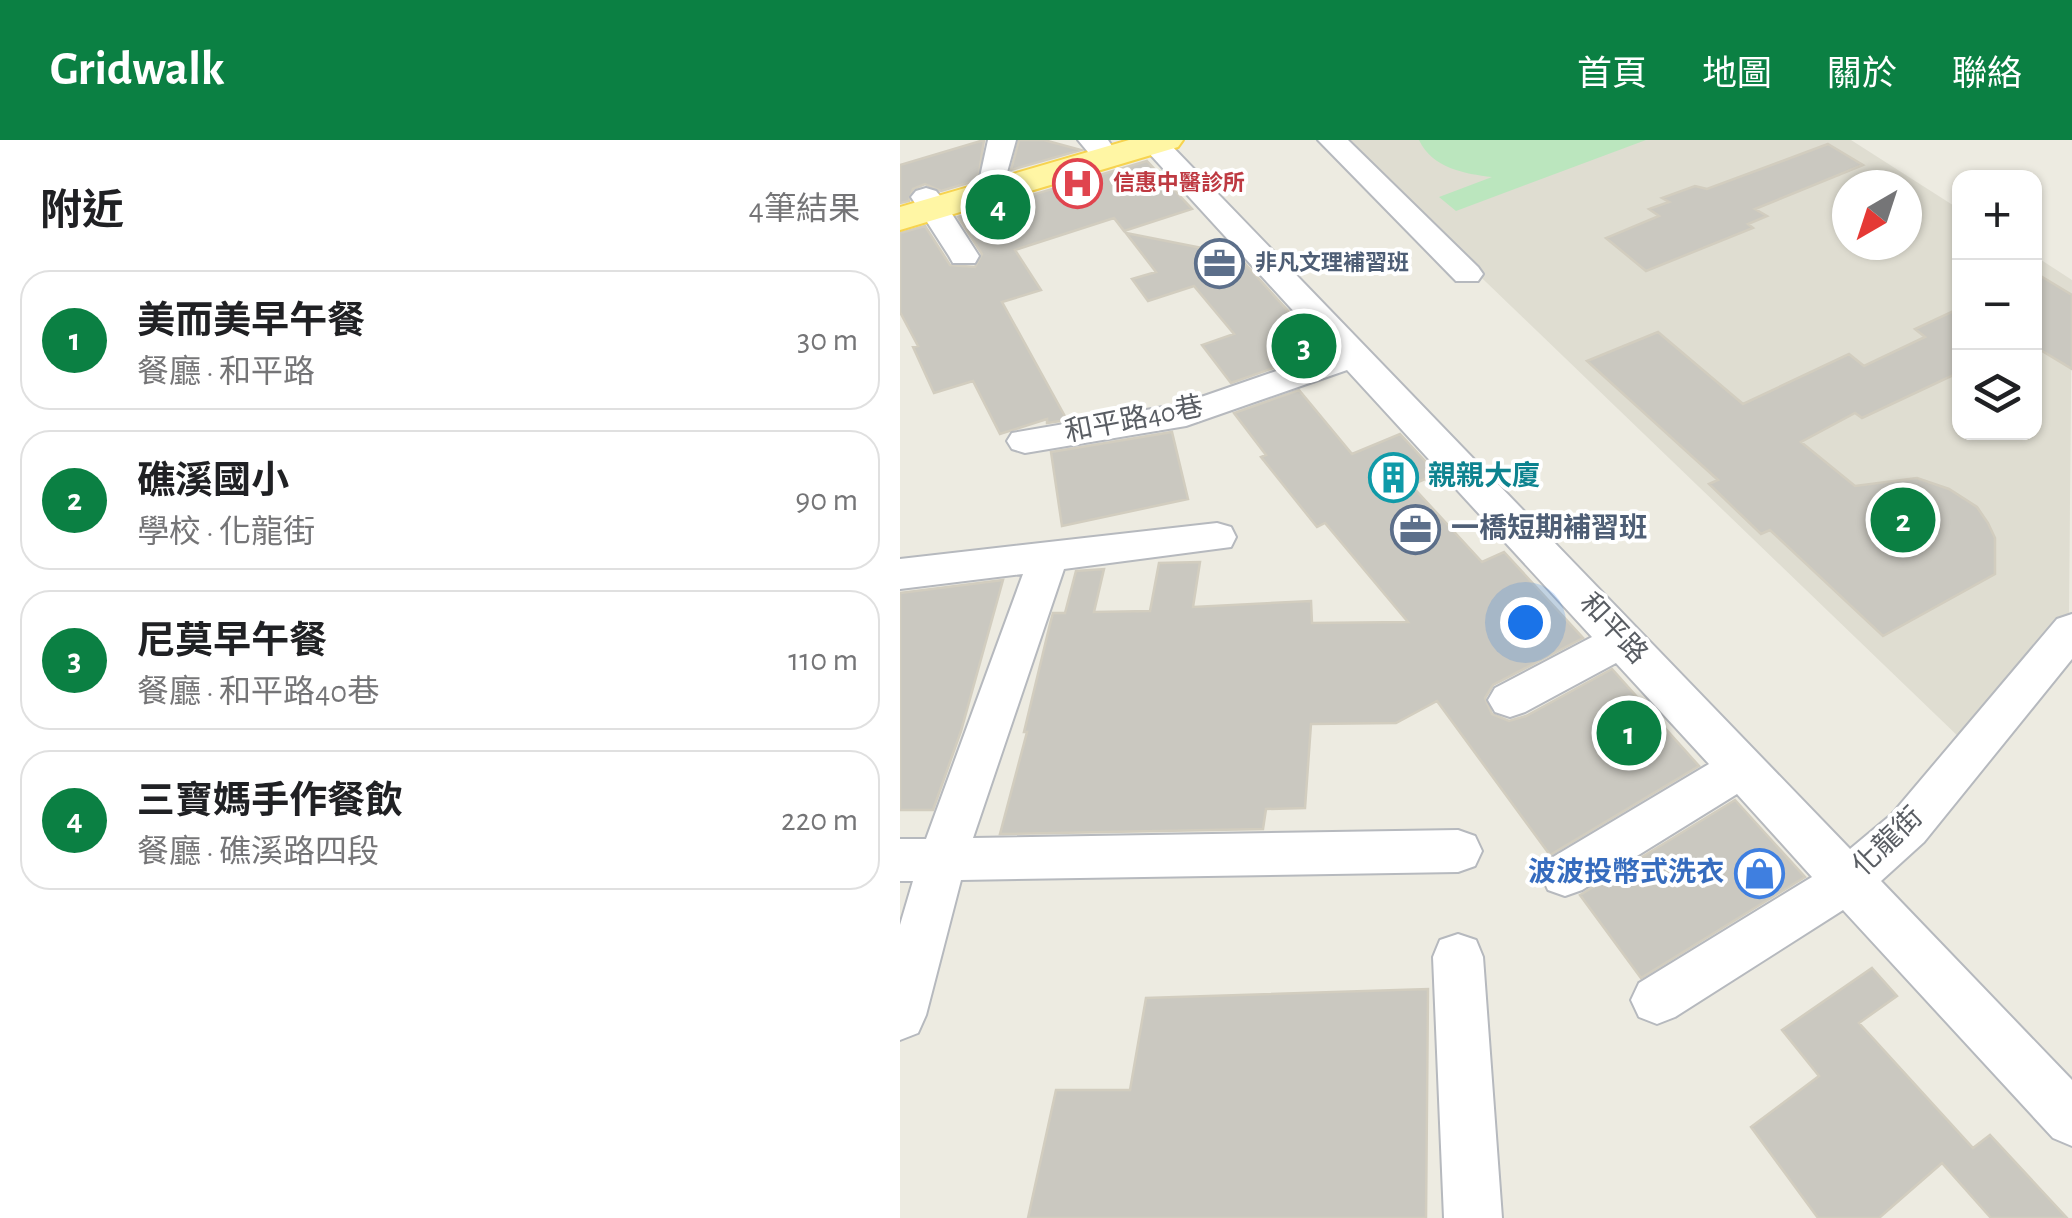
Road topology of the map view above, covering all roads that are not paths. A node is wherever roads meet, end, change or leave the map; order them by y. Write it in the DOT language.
graph roads {
  1 [pos="1002,140"];
  2 [pos="1332,140"];
  3 [pos="1131,142"];
  4 [pos="994,177"];
  5 [pos="915,207"];
  6 [pos="964,256"];
  7 [pos="1467,274"];
  8 [pos="1356,355"];
  9 [pos="1025,440"];
  10 [pos="1217,538"];
  11 [pos="1050,556"];
  12 [pos="900,574"];
  13 [pos="2072,630"];
  14 [pos="1623,640"];
  15 [pos="1510,700"];
  16 [pos="1743,768"];
  17 [pos="1458,850"];
  18 [pos="922,859"];
  19 [pos="1565,876"];
  20 [pos="1847,881"];
  21 [pos="1458,956"];
  22 [pos="1657,1000"];
  23 [pos="900,1016"];
  24 [pos="2072,1119"];
  25 [pos="1473,1218"];
  1 -- 4 [label="street"];
  2 -- 7 [label="street"];
  3 -- 4 [label="main road"];
  3 -- 5 [label="main road"];
  3 -- 8 [label="street, 和平路"];
  4 -- 5 [label="main road"];
  5 -- 6 [label="street"];
  8 -- 9 [label="street, 和平路40巷"];
  8 -- 14 [label="street, 和平路"];
  10 -- 11 [label="street"];
  11 -- 12 [label="street"];
  11 -- 18 [label="street"];
  13 -- 20 [label="street, 化龍街"];
  14 -- 15 [label="street"];
  14 -- 16 [label="street, 和平路"];
  16 -- 19 [label="street"];
  16 -- 20 [label="street, 和平路"];
  17 -- 18 [label="street"];
  18 -- 23 [label="street"];
  20 -- 22 [label="street, 化龍街"];
  20 -- 24 [label="street, 和平路"];
  21 -- 25 [label="street"];
}
